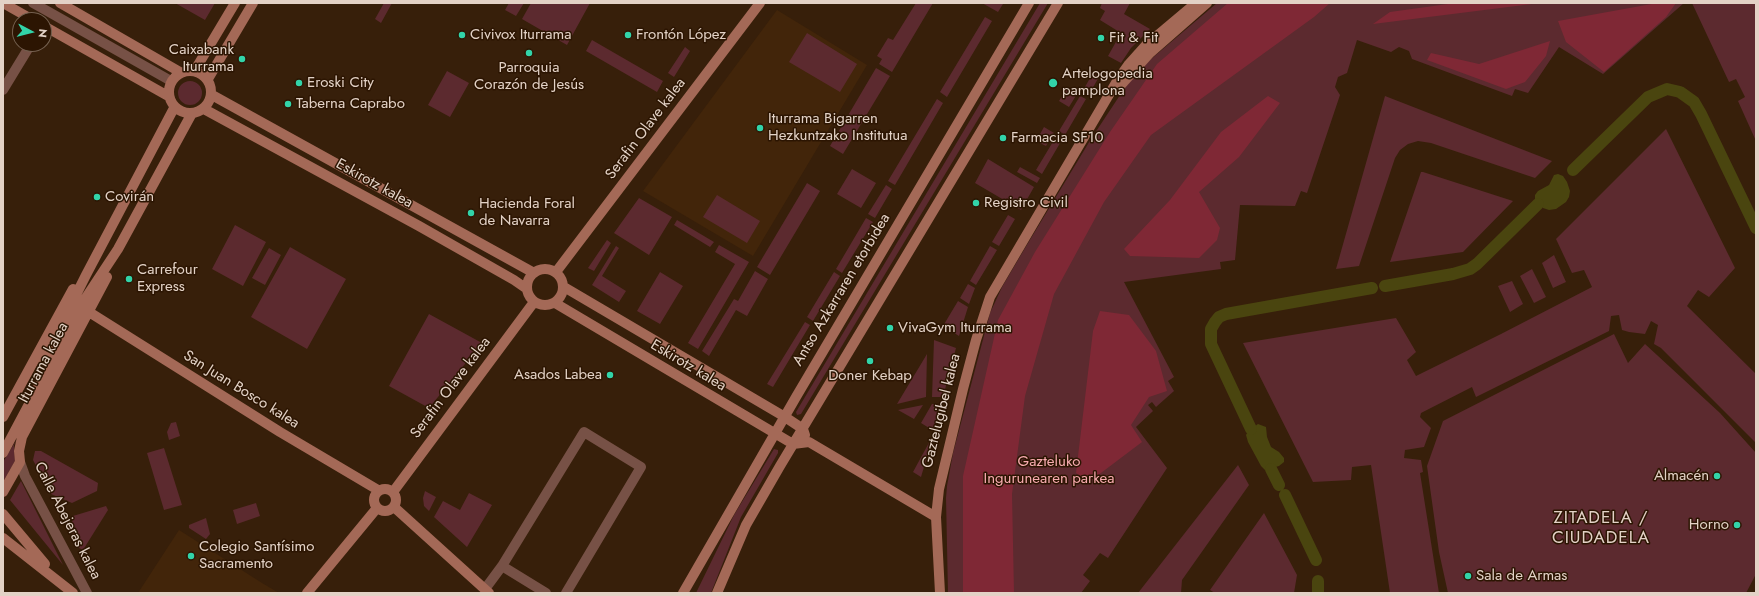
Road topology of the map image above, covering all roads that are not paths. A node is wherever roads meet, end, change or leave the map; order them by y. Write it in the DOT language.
graph roads {
  1 [pos="3,3"];
  2 [pos="33,3"];
  3 [pos="60,3"];
  4 [pos="235,3"];
  5 [pos="253,3"];
  6 [pos="760,3"];
  7 [pos="1029,3"];
  8 [pos="1058,3"];
  9 [pos="1196,3"];
  10 [pos="1207,3"];
  11 [pos="19,12"];
  12 [pos="52,31"];
  13 [pos="26,52"];
  14 [pos="195,70"];
  15 [pos="180,72"];
  16 [pos="208,79"];
  17 [pos="170,81"];
  18 [pos="3,90"];
  19 [pos="212,95"];
  20 [pos="168,96"];
  21 [pos="1105,103"];
  22 [pos="174,108"];
  23 [pos="204,109"];
  24 [pos="191,115"];
  25 [pos="118,249"];
  26 [pos="556,272"];
  27 [pos="534,273"];
  28 [pos="86,275"];
  29 [pos="564,288"];
  30 [pos="527,289"];
  31 [pos="534,302"];
  32 [pos="555,303"];
  33 [pos="89,312"];
  34 [pos="3,417"];
  35 [pos="785,417"];
  36 [pos="803,429"];
  37 [pos="775,434"];
  38 [pos="3,440"];
  39 [pos="809,442"];
  40 [pos="793,444"];
  41 [pos="3,453"];
  42 [pos="20,462"];
  43 [pos="378,490"];
  44 [pos="3,492"];
  45 [pos="393,492"];
  46 [pos="377,508"];
  47 [pos="394,508"];
  48 [pos="3,514"];
  49 [pos="936,517"];
  50 [pos="3,538"];
  51 [pos="502,566"];
  52 [pos="59,581"];
  53 [pos="487,591"];
  54 [pos="73,593"];
  55 [pos="87,593"];
  56 [pos="307,593"];
  57 [pos="546,593"];
  58 [pos="566,593"];
  59 [pos="683,593"];
  60 [pos="717,593"];
  61 [pos="940,593"];
  1 -- 11 [label="street"];
  2 -- 17 [label="street"];
  3 -- 15 [label="street"];
  4 -- 14 [label="street"];
  5 -- 16 [label="street"];
  6 -- 26 [label="street, Serafin Olave kalea"];
  7 -- 35 [label="street, Antso Azkarraren etorbidea"];
  8 -- 36 [label="street"];
  9 -- 21 [label="street, Gaztelugibel kalea"];
  10 -- 21 [label="street, Gaztelugibel kalea"];
  12 -- 20 [label="street"];
  13 -- 18 [label="street"];
  14 -- 15 [label="street"];
  14 -- 16 [label="street"];
  15 -- 17 [label="street"];
  16 -- 19 [label="street"];
  17 -- 20 [label="street"];
  19 -- 23 [label="street"];
  19 -- 27 [label="street, Eskirotz kalea"];
  20 -- 22 [label="street"];
  21 -- 49 [label="street, Gaztelugibel kalea"];
  22 -- 24 [label="street"];
  22 -- 28 [label="street, Iturrama kalea"];
  23 -- 24 [label="street"];
  23 -- 30 [label="street, Eskirotz kalea"];
  24 -- 25 [label="street, Iturrama kalea"];
  25 -- 33 [label="street, Iturrama kalea"];
  25 -- 41 [label="street, Iturrama kalea"];
  26 -- 27 [label="street"];
  26 -- 29 [label="street"];
  27 -- 30 [label="street"];
  28 -- 34 [label="street, Iturrama kalea"];
  28 -- 38 [label="street, Iturrama kalea"];
  29 -- 32 [label="street"];
  29 -- 35 [label="street, Eskirotz kalea"];
  30 -- 31 [label="street"];
  31 -- 32 [label="street"];
  31 -- 45 [label="street, Serafin Olave kalea"];
  32 -- 37 [label="street, Eskirotz kalea"];
  33 -- 42 [label="street, Iturrama kalea"];
  33 -- 43 [label="street, San Juan Bosco kalea"];
  35 -- 36 [label="street, Eskirotz kalea"];
  35 -- 37 [label="street, Antso Azkarraren etorbidea"];
  36 -- 39 [label="street"];
  36 -- 40 [label="street"];
  37 -- 40 [label="street, Eskirotz kalea"];
  37 -- 59 [label="street, Antso Azkarraren etorbidea"];
  39 -- 40 [label="street"];
  39 -- 49 [label="street"];
  40 -- 60 [label="street"];
  42 -- 44 [label="street, Iturrama kalea"];
  42 -- 55 [label="street, Calle Abejeras kalea"];
  43 -- 45 [label="street"];
  43 -- 46 [label="street"];
  45 -- 47 [label="street"];
  46 -- 47 [label="street"];
  46 -- 56 [label="street"];
  47 -- 53 [label="street"];
  48 -- 52 [label="street, Calle Abejeras kalea"];
  49 -- 61 [label="street, Gaztelugibel kalea"];
  50 -- 52 [label="street, Calle Abejeras kalea"];
  51 -- 53 [label="street"];
  51 -- 57 [label="street"];
  51 -- 58 [label="street"];
  52 -- 54 [label="street, Calle Abejeras kalea"];
}
